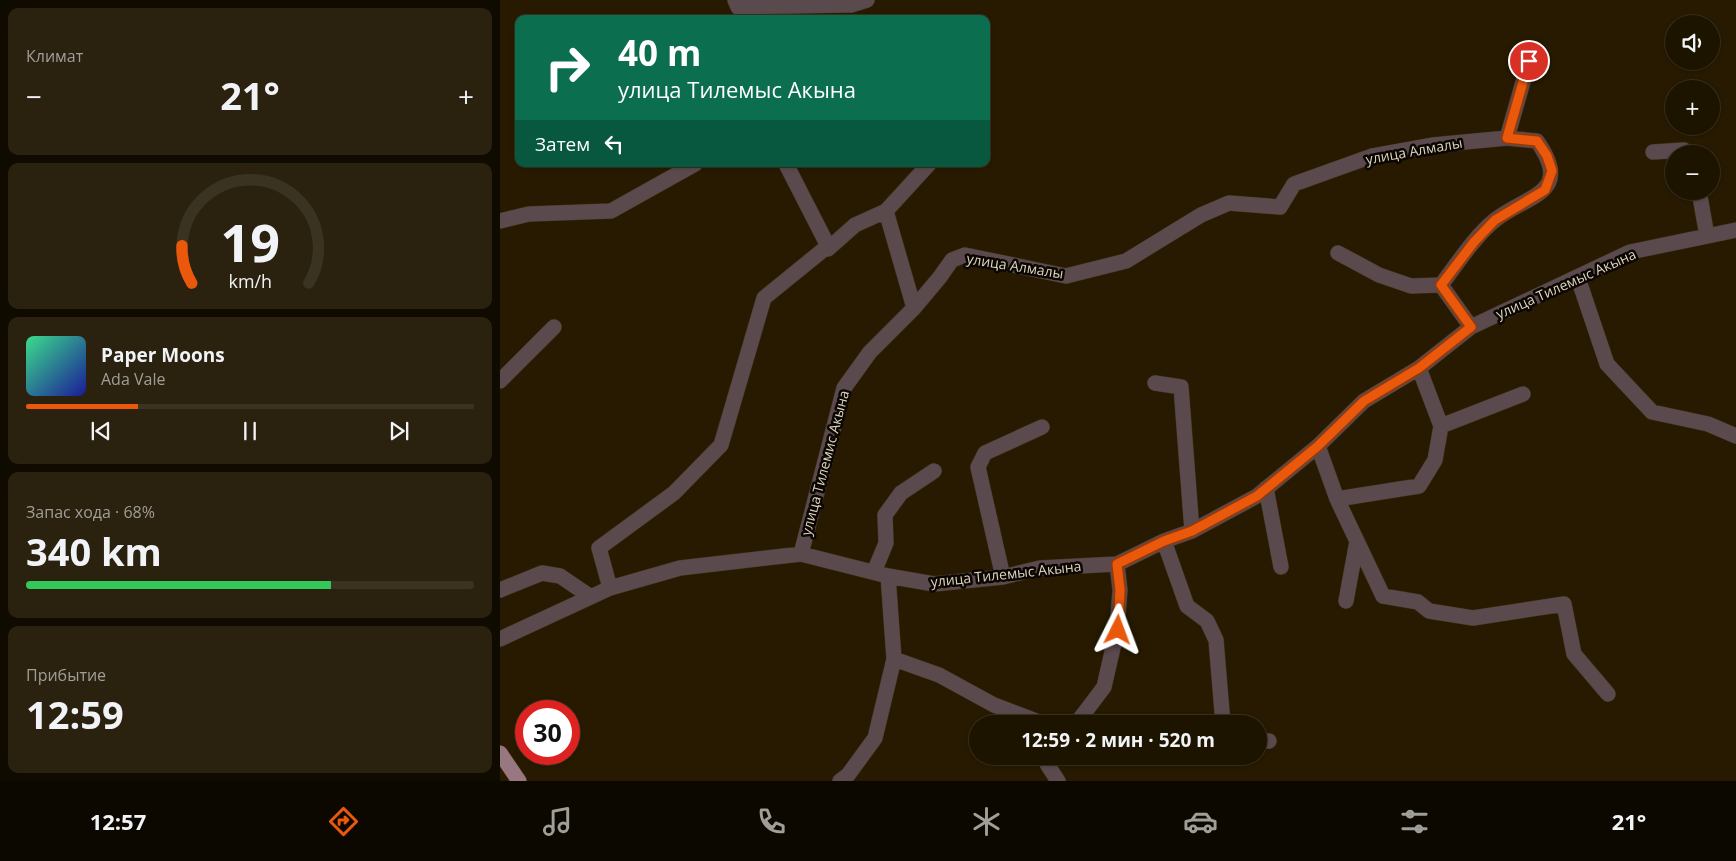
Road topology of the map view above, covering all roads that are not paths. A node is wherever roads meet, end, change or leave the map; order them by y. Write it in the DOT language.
graph roads {
  1 [pos="735,0"];
  2 [pos="867,0"];
  3 [pos="1529,61"];
  4 [pos="1507,138"];
  5 [pos="1665,151"];
  6 [pos="1653,152"];
  7 [pos="690,167"];
  8 [pos="788,167"];
  9 [pos="926,167"];
  10 [pos="1701,200"];
  11 [pos="886,211"];
  12 [pos="500,221"];
  13 [pos="1736,230"];
  14 [pos="1707,236"];
  15 [pos="828,246"];
  16 [pos="1338,253"];
  17 [pos="1578,278"];
  18 [pos="1441,285"];
  19 [pos="914,308"];
  20 [pos="554,327"];
  21 [pos="1471,327"];
  22 [pos="1419,368"];
  23 [pos="500,381"];
  24 [pos="1155,383"];
  25 [pos="1523,394"];
  26 [pos="1441,426"];
  27 [pos="1042,427"];
  28 [pos="1736,436"];
  29 [pos="1318,446"];
  30 [pos="934,471"];
  31 [pos="1266,488"];
  32 [pos="1338,499"];
  33 [pos="1192,531"];
  34 [pos="1164,541"];
  35 [pos="1357,541"];
  36 [pos="801,554"];
  37 [pos="1117,564"];
  38 [pos="1281,567"];
  39 [pos="881,574"];
  40 [pos="1002,576"];
  41 [pos="610,588"];
  42 [pos="500,590"];
  43 [pos="591,596"];
  44 [pos="1346,601"];
  45 [pos="500,639"];
  46 [pos="894,659"];
  47 [pos="1608,694"];
  48 [pos="1020,715"];
  49 [pos="1083,715"];
  50 [pos="1223,715"];
  51 [pos="500,753"];
  52 [pos="1048,765"];
  53 [pos="519,781"];
  54 [pos="840,781"];
  55 [pos="1058,781"];
  1 -- 2 [label="street"];
  3 -- 4 [label="street"];
  4 -- 18 [label="street, улица Алмалы"];
  4 -- 19 [label="street, улица Алмалы"];
  5 -- 6 [label="street"];
  7 -- 12 [label="street"];
  8 -- 15 [label="street"];
  9 -- 11 [label="street"];
  10 -- 14 [label="street"];
  11 -- 15 [label="street"];
  11 -- 19 [label="street"];
  13 -- 14 [label="street, улица Тилемыс Акына"];
  14 -- 17 [label="street, улица Тилемыс Акына"];
  15 -- 41 [label="street"];
  16 -- 18 [label="street"];
  17 -- 21 [label="street, улица Тилемыс Акына"];
  17 -- 28 [label="street"];
  18 -- 21 [label="street"];
  19 -- 36 [label="street, улица Тилемис Акына"];
  20 -- 23 [label="street"];
  21 -- 22 [label="street, улица Тилемыс Акына"];
  22 -- 26 [label="street"];
  22 -- 29 [label="street, улица Тилемыс Акына"];
  24 -- 33 [label="street"];
  25 -- 26 [label="street"];
  26 -- 32 [label="street"];
  27 -- 40 [label="street"];
  29 -- 31 [label="street, улица Тилемыс Акына"];
  29 -- 32 [label="street"];
  30 -- 39 [label="street"];
  31 -- 33 [label="street, улица Тилемыс Акына"];
  31 -- 38 [label="street"];
  32 -- 35 [label="street"];
  33 -- 34 [label="street, улица Тилемыс Акына"];
  34 -- 37 [label="street, улица Тилемыс Акына"];
  34 -- 50 [label="street"];
  35 -- 44 [label="street"];
  35 -- 47 [label="street"];
  36 -- 39 [label="street, улица Тилемыс Акына"];
  36 -- 41 [label="street, улица Тилемыс Акына"];
  37 -- 40 [label="street, улица Тилемыс Акына"];
  37 -- 49 [label="street"];
  39 -- 40 [label="street, улица Тилемыс Акына"];
  39 -- 46 [label="street"];
  41 -- 43 [label="street, улица Тилемыс Акына"];
  42 -- 43 [label="street"];
  43 -- 45 [label="street, улица Тилемыс Акына"];
  46 -- 48 [label="street"];
  46 -- 54 [label="street"];
  51 -- 53 [label="main road"];
  52 -- 55 [label="street"];
}
